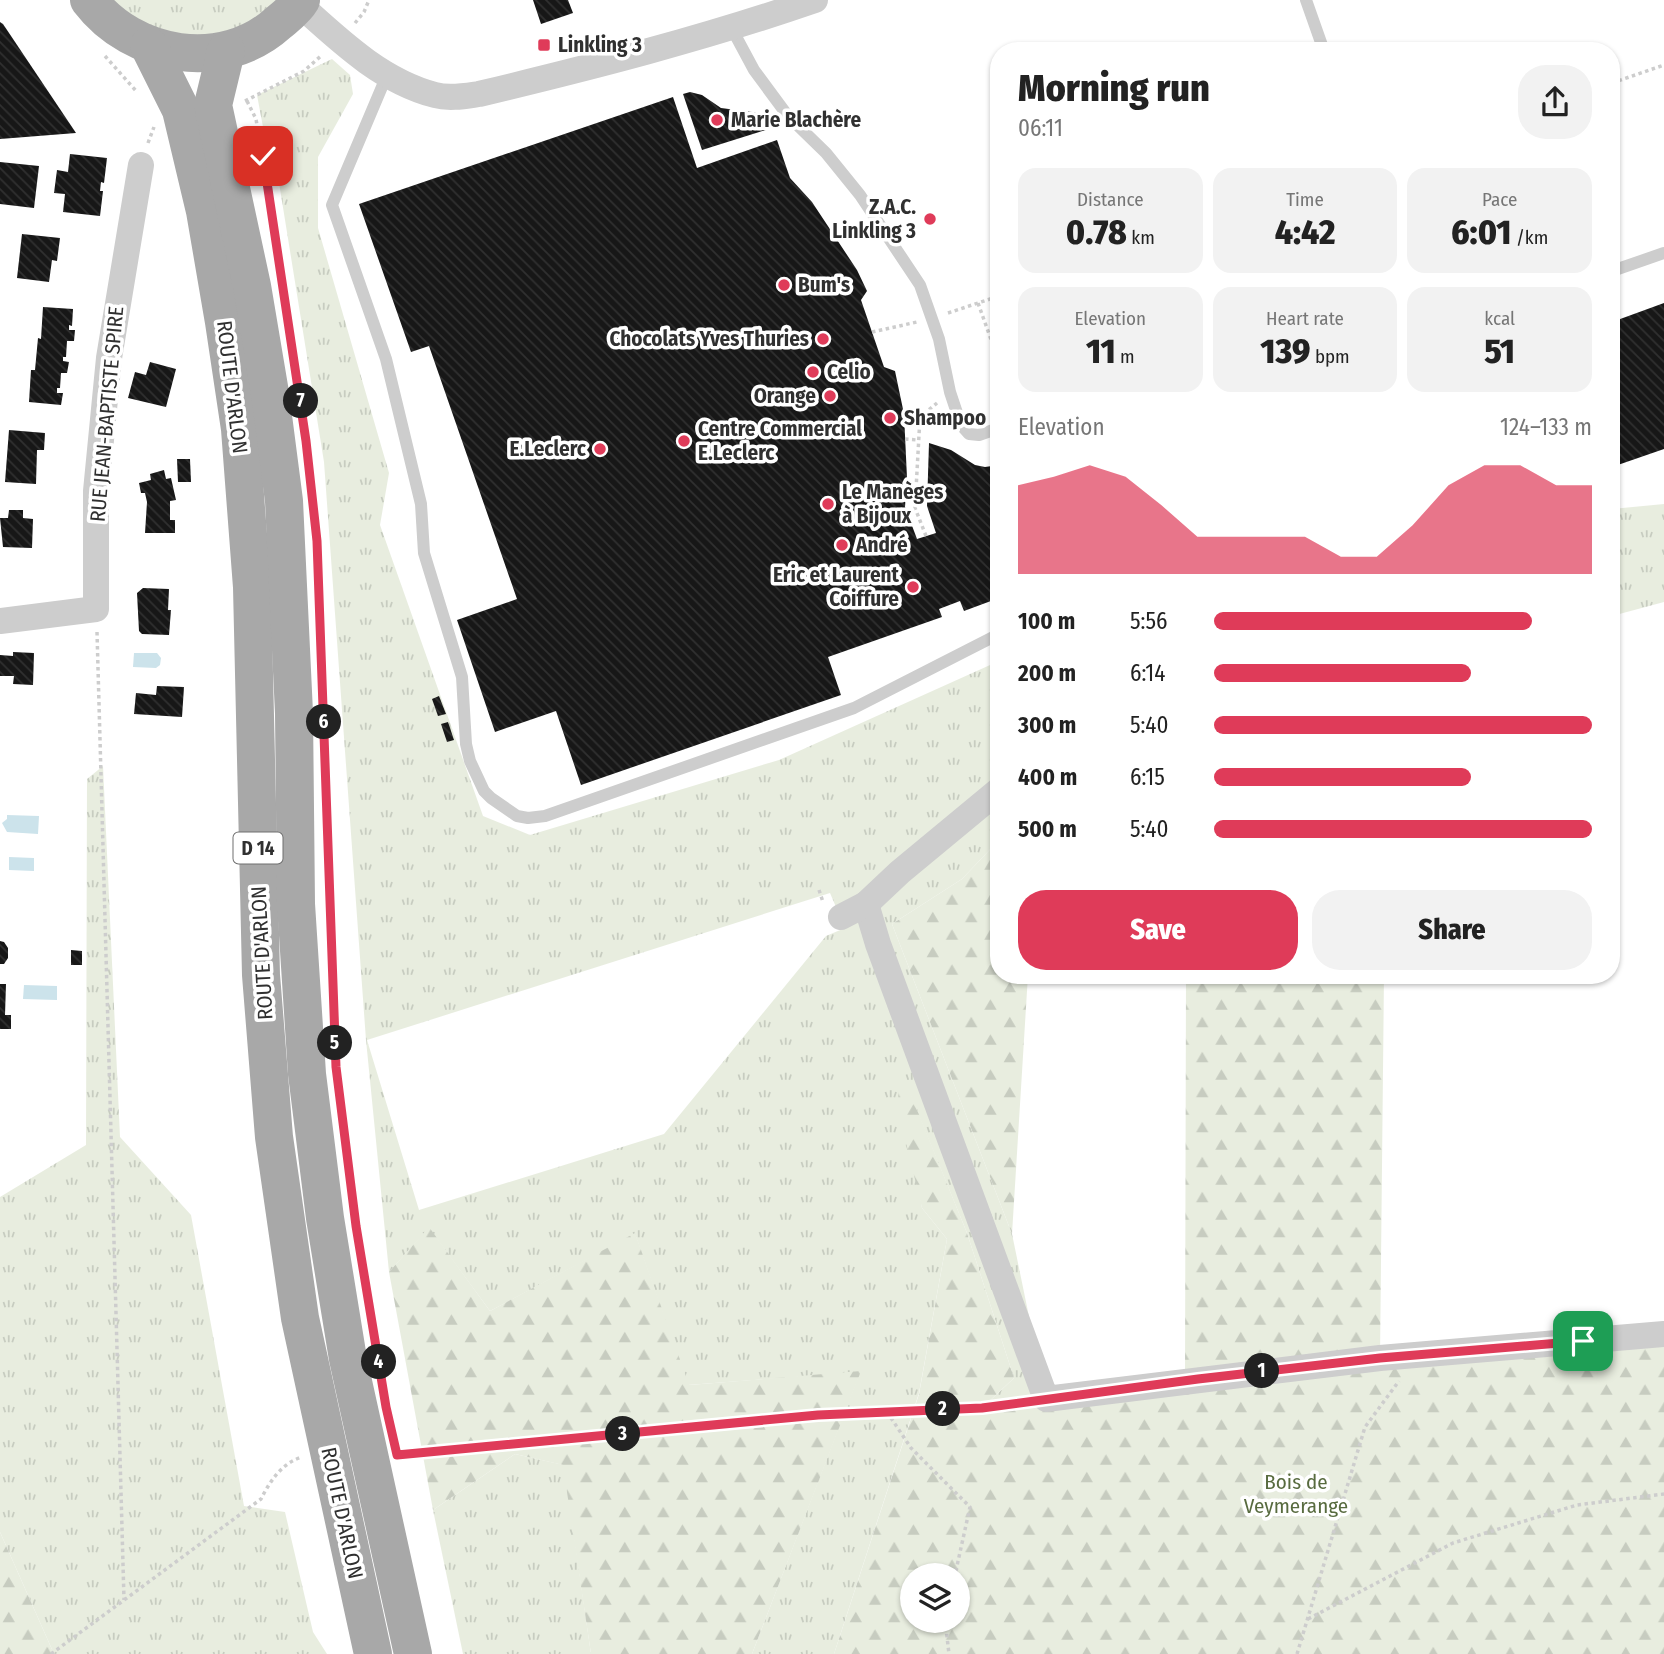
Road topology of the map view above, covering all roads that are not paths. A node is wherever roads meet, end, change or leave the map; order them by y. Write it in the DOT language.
graph roads {
  1 [pos="89,0"];
  2 [pos="815,0"];
  3 [pos="1307,0"];
  4 [pos="300,2"];
  5 [pos="732,29"];
  6 [pos="1321,42"];
  7 [pos="149,46"];
  8 [pos="226,51"];
  9 [pos="387,75"];
  10 [pos="141,165"];
  11 [pos="1664,253"];
  12 [pos="1620,268"];
  13 [pos="990,431"];
  14 [pos="0,621"];
  15 [pos="990,639"];
  16 [pos="990,797"];
  17 [pos="866,904"];
  18 [pos="841,917"];
  19 [pos="1664,1334"];
  20 [pos="373,1654"];
  21 [pos="413,1654"];
  1 -- 7 [label="main road"];
  2 -- 5 [label="street"];
  3 -- 6 [label="lane"];
  4 -- 8 [label="main road"];
  4 -- 9 [label="street"];
  5 -- 9 [label="street"];
  5 -- 13 [label="lane"];
  7 -- 8 [label="main road"];
  7 -- 20 [label="main road, ROUTE D'ARLON / D 14"];
  8 -- 21 [label="main road, ROUTE D'ARLON / D 14"];
  9 -- 15 [label="lane"];
  10 -- 14 [label="street, RUE JEAN-BAPTISTE SPIRE"];
  11 -- 12 [label="lane"];
  16 -- 17 [label="street"];
  17 -- 18 [label="street"];
  17 -- 19 [label="street"];
}
